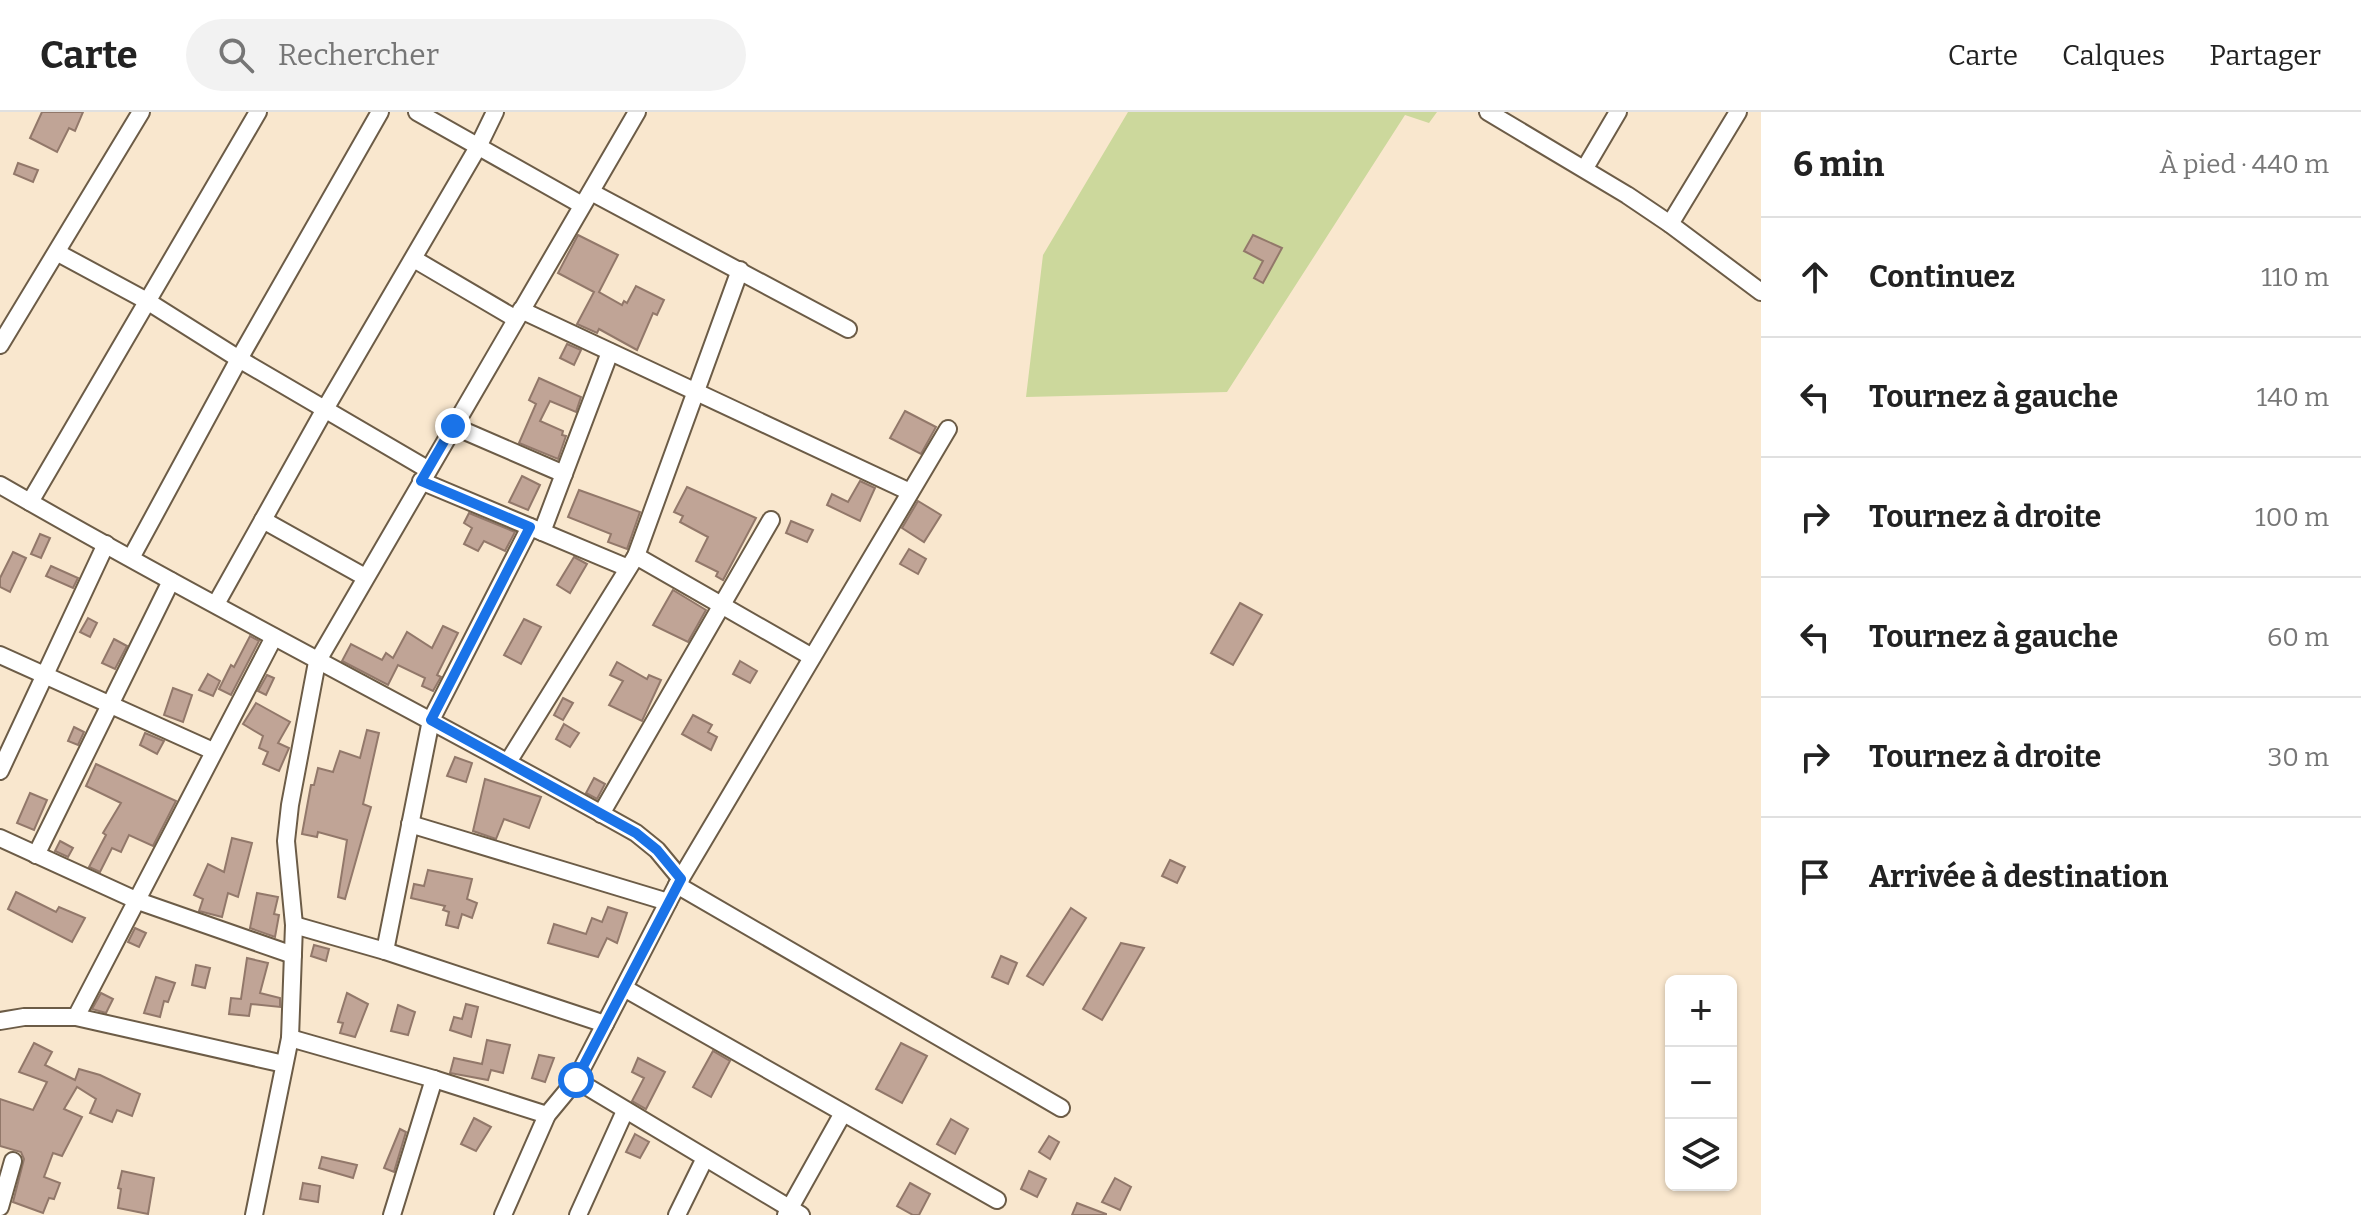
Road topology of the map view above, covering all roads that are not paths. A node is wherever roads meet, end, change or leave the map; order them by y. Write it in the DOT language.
graph roads {
  1 [pos="141,112"];
  2 [pos="258,112"];
  3 [pos="380,112"];
  4 [pos="417,112"];
  5 [pos="495,112"];
  6 [pos="1488,112"];
  7 [pos="1618,112"];
  8 [pos="1738,112"];
  9 [pos="632,113"];
  10 [pos="478,147"];
  11 [pos="1585,168"];
  12 [pos="586,199"];
  13 [pos="1670,224"];
  14 [pos="58,253"];
  15 [pos="414,259"];
  16 [pos="740,270"];
  17 [pos="1759,285"];
  18 [pos="147,301"];
  19 [pos="518,315"];
  20 [pos="848,329"];
  21 [pos="0,345"];
  22 [pos="610,352"];
  23 [pos="239,359"];
  24 [pos="696,391"];
  25 [pos="325,409"];
  26 [pos="453,426"];
  27 [pos="948,429"];
  28 [pos="564,474"];
  29 [pos="424,475"];
  30 [pos="1,489"];
  31 [pos="910,492"];
  32 [pos="30,502"];
  33 [pos="263,520"];
  34 [pos="771,520"];
  35 [pos="536,530"];
  36 [pos="106,544"];
  37 [pos="131,558"];
  38 [pos="632,562"];
  39 [pos="365,577"];
  40 [pos="171,581"];
  41 [pos="216,604"];
  42 [pos="722,605"];
  43 [pos="274,637"];
  44 [pos="0,655"];
  45 [pos="812,657"];
  46 [pos="317,662"];
  47 [pos="44,674"];
  48 [pos="109,702"];
  49 [pos="431,720"];
  50 [pos="213,751"];
  51 [pos="508,762"];
  52 [pos="0,771"];
  53 [pos="601,814"];
  54 [pos="410,824"];
  55 [pos="0,838"];
  56 [pos="36,855"];
  57 [pos="679,882"];
  58 [pos="138,901"];
  59 [pos="668,902"];
  60 [pos="294,925"];
  61 [pos="385,951"];
  62 [pos="293,955"];
  63 [pos="624,988"];
  64 [pos="76,1017"];
  65 [pos="0,1021"];
  66 [pos="605,1024"];
  67 [pos="290,1038"];
  68 [pos="284,1064"];
  69 [pos="434,1079"];
  70 [pos="576,1080"];
  71 [pos="1061,1108"];
  72 [pos="625,1111"];
  73 [pos="843,1113"];
  74 [pos="547,1115"];
  75 [pos="705,1158"];
  76 [pos="13,1161"];
  77 [pos="997,1200"];
  78 [pos="0,1207"];
  79 [pos="0,1213"];
  80 [pos="792,1213"];
  81 [pos="7,1215"];
  82 [pos="254,1215"];
  83 [pos="392,1215"];
  84 [pos="503,1215"];
  85 [pos="578,1215"];
  86 [pos="677,1215"];
  1 -- 14 [label="street"];
  2 -- 18 [label="street"];
  3 -- 23 [label="street"];
  4 -- 10 [label="street"];
  5 -- 10 [label="street"];
  6 -- 11 [label="street"];
  7 -- 11 [label="street"];
  8 -- 13 [label="street"];
  9 -- 12 [label="street"];
  10 -- 12 [label="street"];
  10 -- 15 [label="street"];
  11 -- 13 [label="street"];
  12 -- 16 [label="street"];
  12 -- 19 [label="street"];
  13 -- 17 [label="street"];
  14 -- 18 [label="street"];
  14 -- 21 [label="street"];
  15 -- 19 [label="street"];
  15 -- 25 [label="street"];
  16 -- 20 [label="street"];
  16 -- 24 [label="street"];
  18 -- 23 [label="street"];
  18 -- 32 [label="street"];
  19 -- 22 [label="street"];
  19 -- 26 [label="street"];
  22 -- 24 [label="street"];
  22 -- 28 [label="street"];
  23 -- 25 [label="street"];
  23 -- 37 [label="street"];
  24 -- 31 [label="street"];
  24 -- 38 [label="street"];
  25 -- 29 [label="street"];
  25 -- 33 [label="street"];
  26 -- 28 [label="street"];
  26 -- 29 [label="street"];
  27 -- 31 [label="street"];
  28 -- 35 [label="street"];
  29 -- 35 [label="street"];
  29 -- 39 [label="street"];
  30 -- 32 [label="street"];
  31 -- 45 [label="street"];
  32 -- 36 [label="street"];
  33 -- 39 [label="street"];
  33 -- 41 [label="street"];
  34 -- 42 [label="street"];
  35 -- 38 [label="street"];
  35 -- 49 [label="street"];
  36 -- 37 [label="street"];
  36 -- 47 [label="street"];
  37 -- 40 [label="street"];
  38 -- 42 [label="street"];
  38 -- 51 [label="street"];
  39 -- 46 [label="street"];
  40 -- 41 [label="street"];
  40 -- 48 [label="street"];
  41 -- 43 [label="street"];
  42 -- 45 [label="street"];
  42 -- 53 [label="street"];
  43 -- 46 [label="street"];
  43 -- 50 [label="street"];
  44 -- 47 [label="street"];
  45 -- 57 [label="street"];
  46 -- 49 [label="street"];
  46 -- 60 [label="street"];
  47 -- 48 [label="street"];
  47 -- 52 [label="street"];
  48 -- 50 [label="street"];
  48 -- 56 [label="street"];
  49 -- 51 [label="street"];
  49 -- 54 [label="street"];
  50 -- 58 [label="street"];
  51 -- 53 [label="street"];
  53 -- 57 [label="street"];
  54 -- 59 [label="street"];
  54 -- 61 [label="street"];
  55 -- 56 [label="street"];
  56 -- 58 [label="street"];
  57 -- 59 [label="street"];
  57 -- 71 [label="street"];
  58 -- 62 [label="street"];
  58 -- 64 [label="street"];
  59 -- 63 [label="street"];
  60 -- 61 [label="street"];
  60 -- 62 [label="street"];
  61 -- 66 [label="street"];
  62 -- 67 [label="street"];
  63 -- 66 [label="street"];
  63 -- 73 [label="street"];
  64 -- 65 [label="street"];
  64 -- 68 [label="street"];
  66 -- 70 [label="street"];
  67 -- 68 [label="street"];
  67 -- 69 [label="street"];
  68 -- 82 [label="street"];
  69 -- 74 [label="street"];
  69 -- 83 [label="street"];
  70 -- 72 [label="street"];
  70 -- 74 [label="street"];
  72 -- 75 [label="street"];
  72 -- 85 [label="street"];
  73 -- 77 [label="street"];
  73 -- 80 [label="street"];
  74 -- 84 [label="street"];
  75 -- 80 [label="street"];
  75 -- 86 [label="street"];
  76 -- 78 [label="street"];
  79 -- 81 [label="street"];
}
